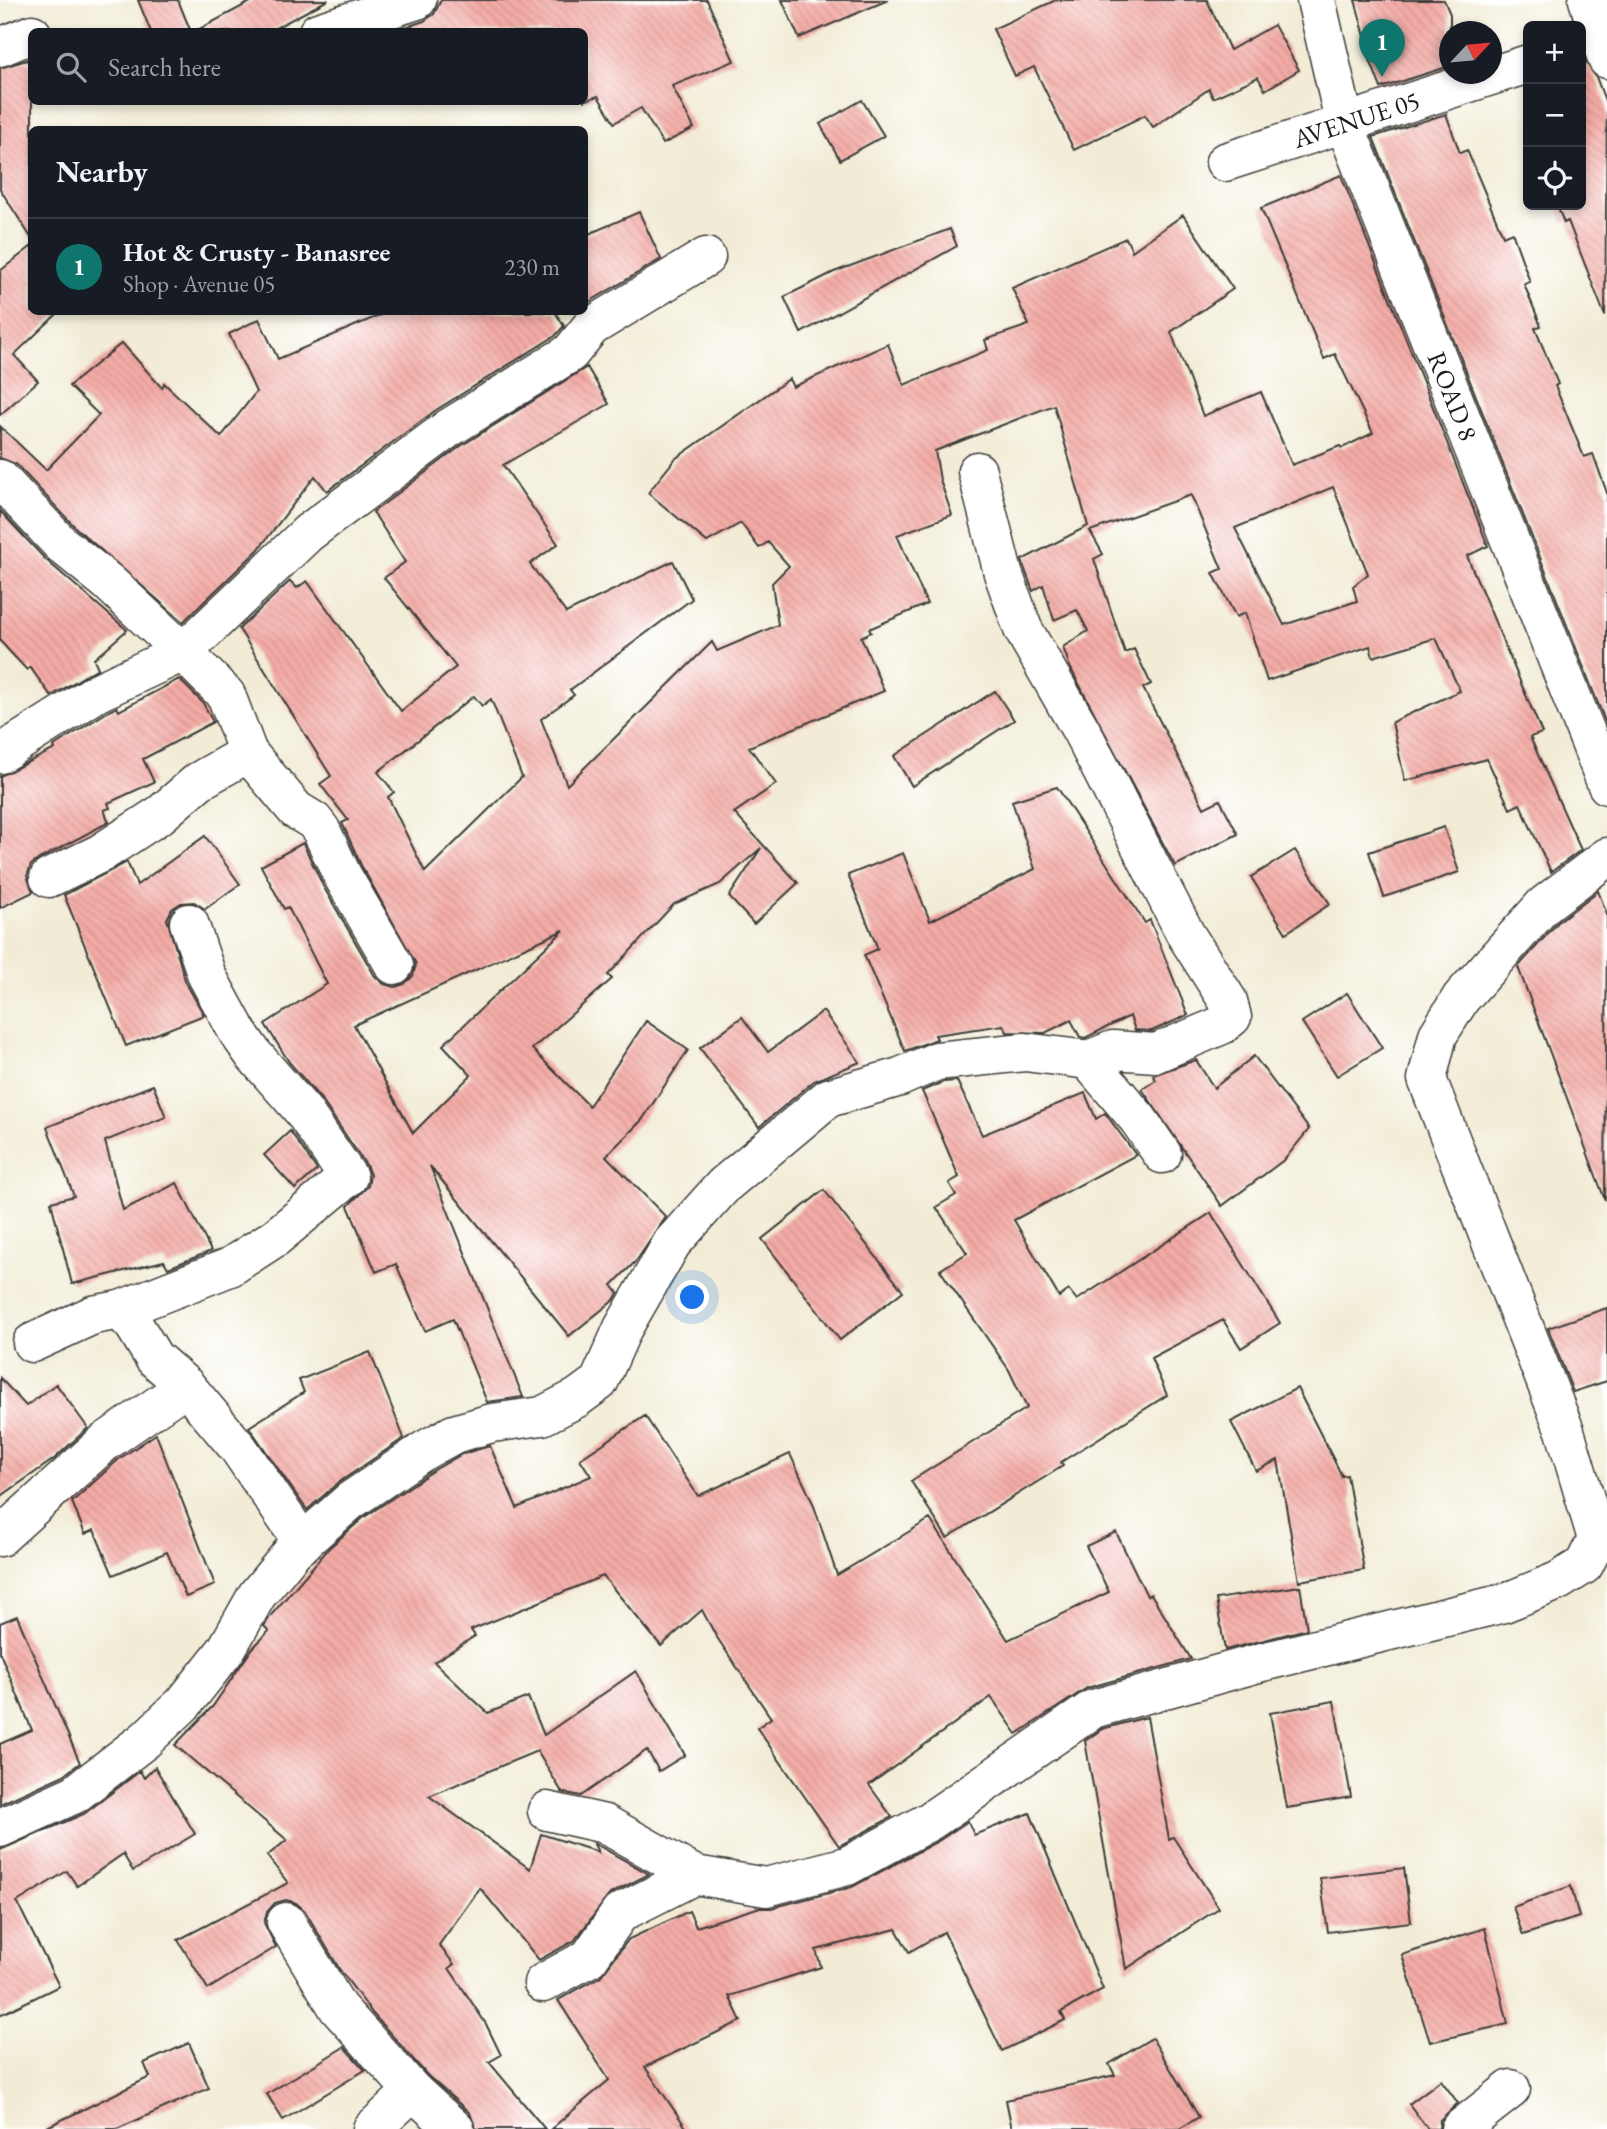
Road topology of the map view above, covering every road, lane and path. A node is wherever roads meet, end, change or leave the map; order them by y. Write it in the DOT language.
graph roads {
  1 [pos="416,0"];
  2 [pos="1316,0"];
  3 [pos="1588,0"];
  4 [pos="330,28"];
  5 [pos="28,36"];
  6 [pos="1599,46"];
  7 [pos="0,47"];
  8 [pos="1523,66"];
  9 [pos="1345,125"];
  10 [pos="1225,162"];
  11 [pos="706,257"];
  12 [pos="977,471"];
  13 [pos="0,479"];
  14 [pos="183,652"];
  15 [pos="248,753"];
  16 [pos="0,754"];
  17 [pos="1607,785"];
  18 [pos="1607,857"];
  19 [pos="48,878"];
  20 [pos="189,923"];
  21 [pos="394,965"];
  22 [pos="1088,1060"];
  23 [pos="1162,1154"];
  24 [pos="120,1310"];
  25 [pos="32,1343"];
  26 [pos="186,1385"];
  27 [pos="0,1537"];
  28 [pos="303,1543"];
  29 [pos="547,1811"];
  30 [pos="0,1828"];
  31 [pos="695,1875"];
  32 [pos="286,1922"];
  33 [pos="543,1983"];
  34 [pos="1511,2090"];
  35 [pos="413,2091"];
  36 [pos="372,2129"];
  37 [pos="455,2129"];
  38 [pos="1460,2129"];
  1 -- 4 [label="street"];
  2 -- 9 [label="street, ROAD 8"];
  3 -- 6 [label="street"];
  5 -- 7 [label="street"];
  8 -- 9 [label="street, AVENUE 05"];
  9 -- 10 [label="street, AVENUE 05"];
  9 -- 17 [label="street, ROAD 8"];
  11 -- 14 [label="street"];
  12 -- 22 [label="street"];
  13 -- 14 [label="street"];
  14 -- 15 [label="street"];
  14 -- 16 [label="street"];
  15 -- 19 [label="street"];
  15 -- 21 [label="street"];
  18 -- 31 [label="street"];
  20 -- 24 [label="street"];
  22 -- 23 [label="street"];
  22 -- 28 [label="street"];
  24 -- 25 [label="street"];
  24 -- 26 [label="street"];
  26 -- 27 [label="street"];
  26 -- 28 [label="street"];
  28 -- 30 [label="street"];
  29 -- 31 [label="street"];
  31 -- 33 [label="street"];
  32 -- 35 [label="street"];
  34 -- 38 [label="street"];
  35 -- 36 [label="street"];
  35 -- 37 [label="street"];
}
